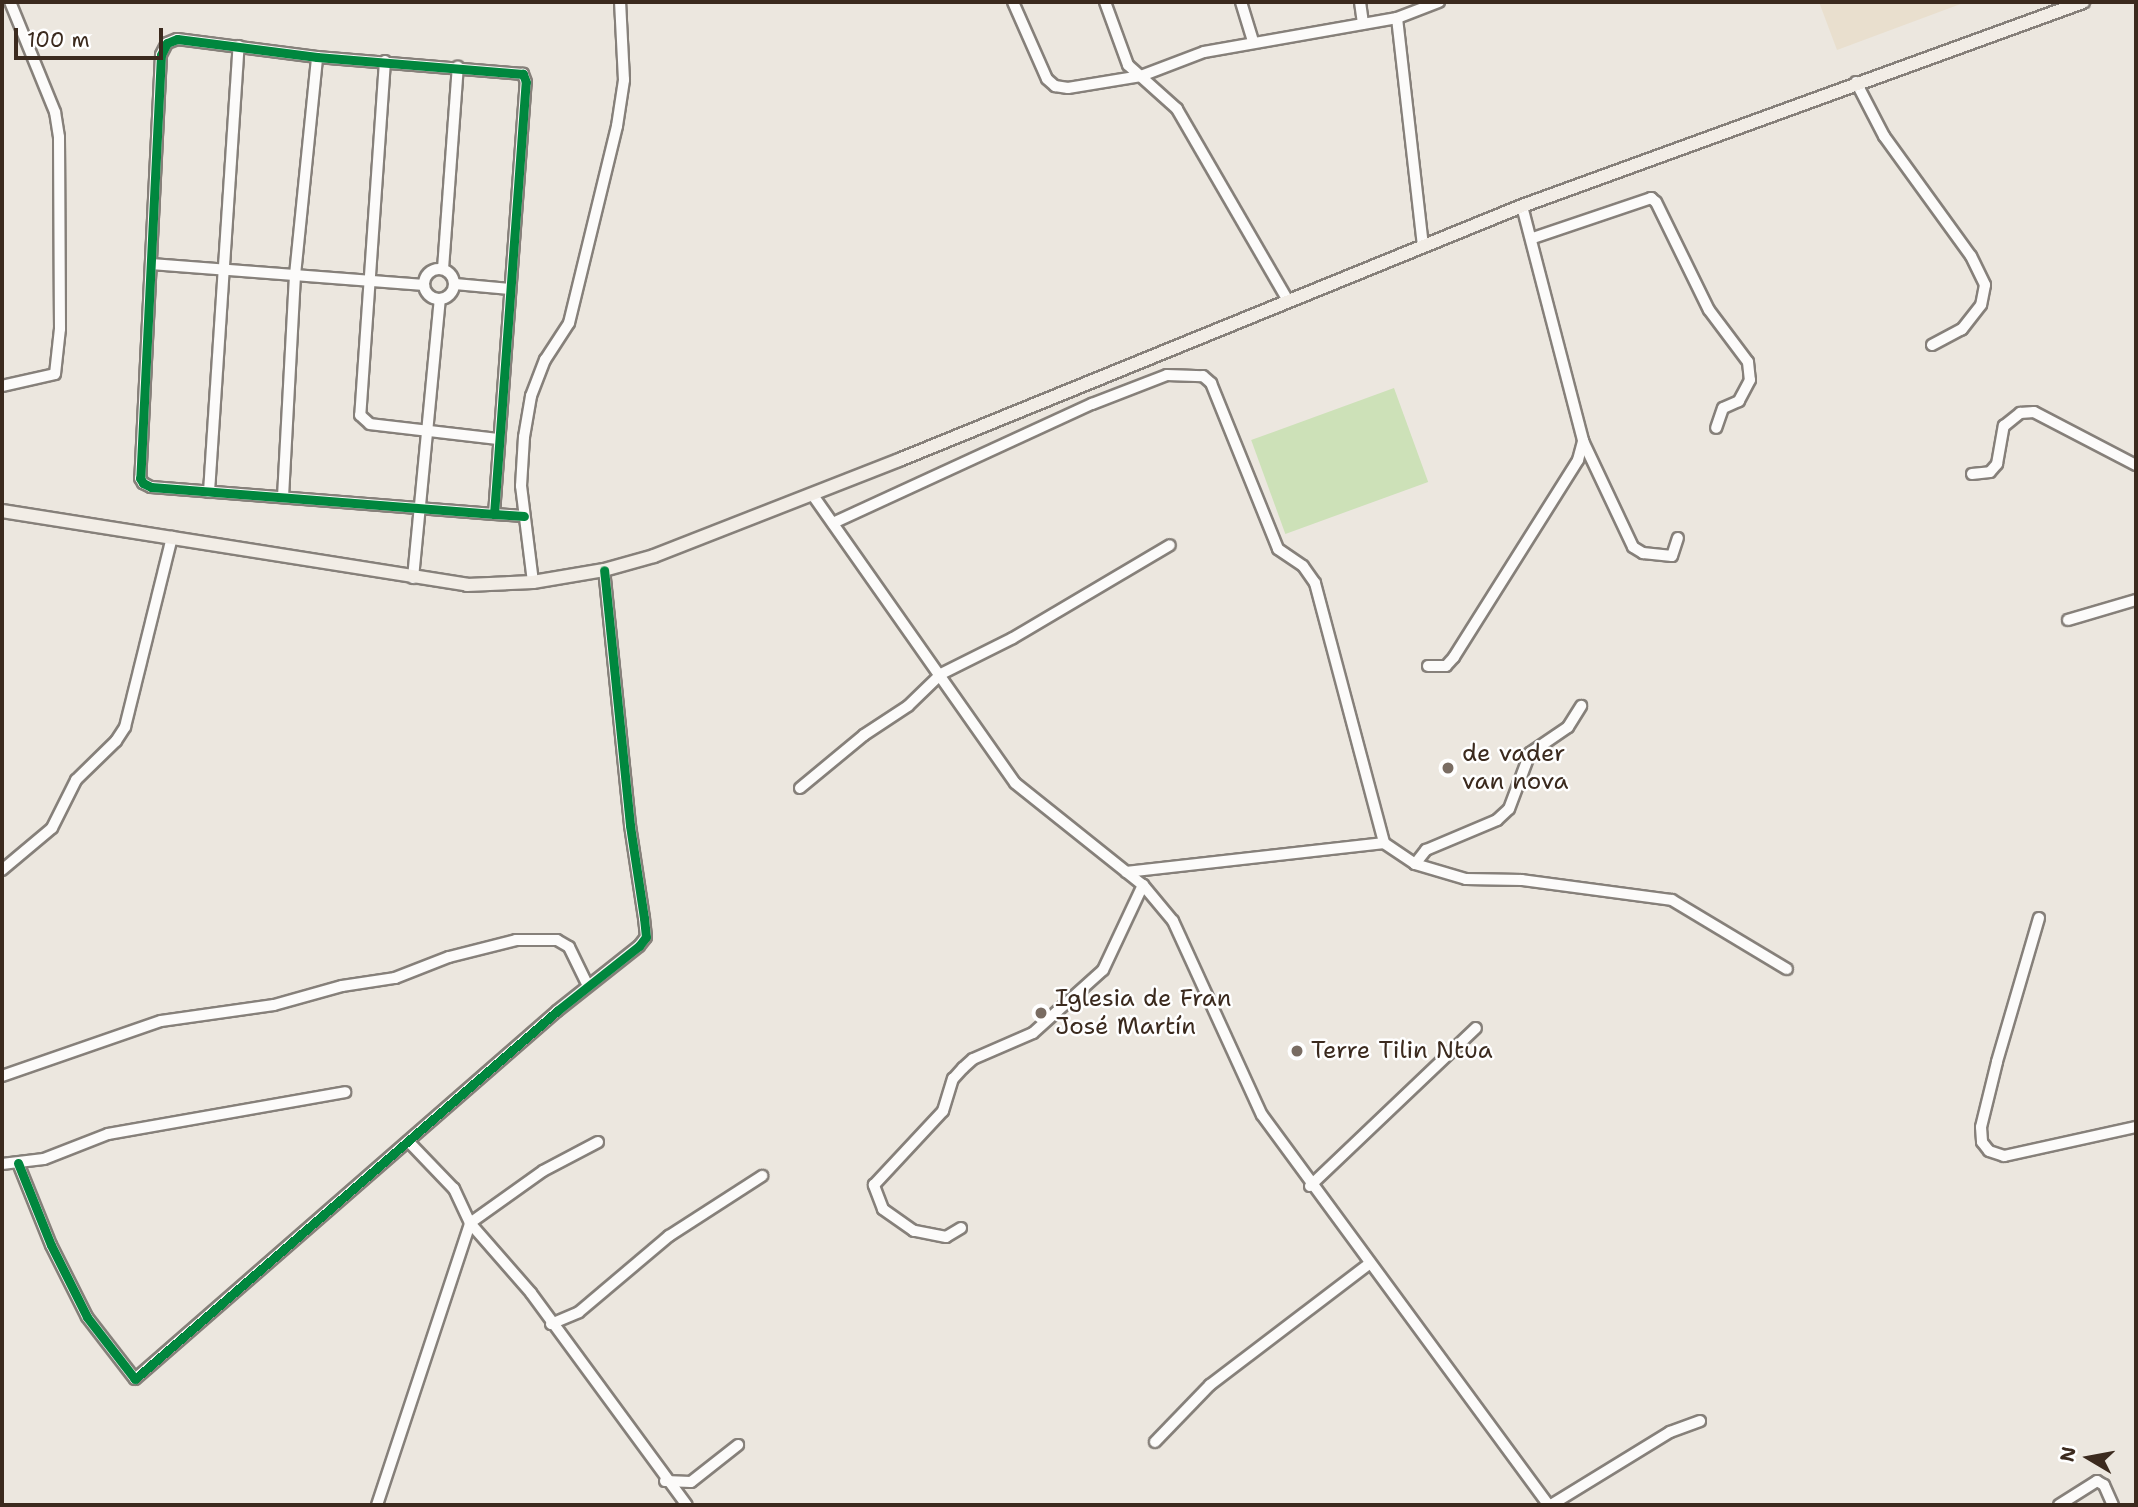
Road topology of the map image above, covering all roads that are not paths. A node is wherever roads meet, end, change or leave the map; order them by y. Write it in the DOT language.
graph roads {
  1 [pos="9,2"];
  2 [pos="621,2"];
  3 [pos="1013,2"];
  4 [pos="1105,2"];
  5 [pos="1241,2"];
  6 [pos="1360,2"];
  7 [pos="1439,2"];
  8 [pos="2083,2"];
  9 [pos="1396,18"];
  10 [pos="1363,24"];
  11 [pos="1254,41"];
  12 [pos="239,46"];
  13 [pos="317,57"];
  14 [pos="385,61"];
  15 [pos="458,67"];
  16 [pos="1141,76"];
  17 [pos="1856,82"];
  18 [pos="1522,206"];
  19 [pos="1533,239"];
  20 [pos="1423,247"];
  21 [pos="151,264"];
  22 [pos="443,269"];
  23 [pos="224,270"];
  24 [pos="295,275"];
  25 [pos="371,281"];
  26 [pos="455,284"];
  27 [pos="424,285"];
  28 [pos="510,289"];
  29 [pos="1286,299"];
  30 [pos="440,300"];
  31 [pos="1931,345"];
  32 [pos="2,386"];
  33 [pos="1716,428"];
  34 [pos="428,430"];
  35 [pos="497,439"];
  36 [pos="1583,441"];
  37 [pos="2136,466"];
  38 [pos="1972,474"];
  39 [pos="209,492"];
  40 [pos="812,494"];
  41 [pos="283,497"];
  42 [pos="424,509"];
  43 [pos="2,511"];
  44 [pos="494,514"];
  45 [pos="524,516"];
  46 [pos="833,523"];
  47 [pos="172,537"];
  48 [pos="1678,538"];
  49 [pos="1170,545"];
  50 [pos="604,570"];
  51 [pos="414,578"];
  52 [pos="533,582"];
  53 [pos="2136,600"];
  54 [pos="2068,620"];
  55 [pos="1428,666"];
  56 [pos="940,674"];
  57 [pos="1581,706"];
  58 [pos="800,788"];
  59 [pos="1384,843"];
  60 [pos="1415,864"];
  61 [pos="2,870"];
  62 [pos="1126,872"];
  63 [pos="1143,886"];
  64 [pos="2039,918"];
  65 [pos="1787,969"];
  66 [pos="588,986"];
  67 [pos="1476,1028"];
  68 [pos="2,1076"];
  69 [pos="345,1092"];
  70 [pos="2136,1127"];
  71 [pos="408,1141"];
  72 [pos="598,1142"];
  73 [pos="18,1163"];
  74 [pos="2,1164"];
  75 [pos="762,1176"];
  76 [pos="1310,1186"];
  77 [pos="470,1223"];
  78 [pos="961,1228"];
  79 [pos="1370,1263"];
  80 [pos="551,1324"];
  81 [pos="1700,1421"];
  82 [pos="1155,1442"];
  83 [pos="738,1445"];
  84 [pos="665,1481"];
  85 [pos="377,1505"];
  86 [pos="687,1505"];
  87 [pos="1550,1505"];
  88 [pos="2059,1505"];
  89 [pos="2113,1505"];
  1 -- 32 [label="street"];
  2 -- 45 [label="street"];
  3 -- 16 [label="street"];
  4 -- 16 [label="street"];
  5 -- 11 [label="street"];
  6 -- 10 [label="street"];
  7 -- 9 [label="street"];
  8 -- 17 [label="main road"];
  9 -- 10 [label="street"];
  9 -- 20 [label="street"];
  10 -- 11 [label="street"];
  11 -- 16 [label="street"];
  12 -- 13 [label="street"];
  12 -- 21 [label="street"];
  12 -- 23 [label="street"];
  13 -- 14 [label="street"];
  13 -- 24 [label="street"];
  14 -- 15 [label="street"];
  14 -- 25 [label="street"];
  15 -- 22 [label="street"];
  15 -- 28 [label="street"];
  16 -- 29 [label="street"];
  17 -- 18 [label="main road"];
  17 -- 31 [label="street"];
  18 -- 19 [label="street"];
  18 -- 20 [label="main road"];
  19 -- 33 [label="street"];
  19 -- 36 [label="street"];
  20 -- 29 [label="main road"];
  21 -- 23 [label="street"];
  21 -- 39 [label="street"];
  22 -- 26 [label="street"];
  22 -- 27 [label="street"];
  23 -- 24 [label="street"];
  23 -- 39 [label="street"];
  24 -- 25 [label="street"];
  24 -- 41 [label="street"];
  25 -- 27 [label="street"];
  25 -- 34 [label="street"];
  26 -- 28 [label="street"];
  26 -- 30 [label="street"];
  27 -- 30 [label="street"];
  28 -- 35 [label="street"];
  29 -- 40 [label="main road"];
  30 -- 34 [label="street"];
  34 -- 35 [label="street"];
  34 -- 42 [label="street"];
  35 -- 44 [label="street"];
  36 -- 48 [label="street"];
  36 -- 55 [label="street"];
  37 -- 38 [label="street"];
  39 -- 41 [label="street"];
  40 -- 46 [label="street"];
  40 -- 50 [label="main road"];
  41 -- 42 [label="street"];
  42 -- 44 [label="street"];
  42 -- 51 [label="street"];
  43 -- 47 [label="main road"];
  44 -- 45 [label="street"];
  45 -- 52 [label="street"];
  46 -- 56 [label="street"];
  46 -- 59 [label="street"];
  47 -- 51 [label="main road"];
  47 -- 61 [label="street"];
  49 -- 56 [label="street"];
  50 -- 52 [label="main road"];
  50 -- 66 [label="street"];
  51 -- 52 [label="main road"];
  53 -- 54 [label="street"];
  56 -- 58 [label="street"];
  56 -- 62 [label="street"];
  57 -- 60 [label="street"];
  59 -- 60 [label="street"];
  59 -- 62 [label="street"];
  60 -- 65 [label="street"];
  62 -- 63 [label="street"];
  63 -- 76 [label="street"];
  63 -- 78 [label="street"];
  64 -- 70 [label="street"];
  66 -- 68 [label="street"];
  66 -- 71 [label="street"];
  67 -- 76 [label="street"];
  69 -- 73 [label="street"];
  71 -- 73 [label="street"];
  71 -- 77 [label="street"];
  72 -- 77 [label="street"];
  73 -- 74 [label="street"];
  75 -- 80 [label="street"];
  76 -- 79 [label="street"];
  77 -- 80 [label="street"];
  77 -- 85 [label="street"];
  79 -- 82 [label="street"];
  79 -- 87 [label="street"];
  80 -- 84 [label="street"];
  81 -- 87 [label="street"];
  83 -- 84 [label="street"];
  84 -- 86 [label="street"];
  88 -- 89 [label="street"];
}
